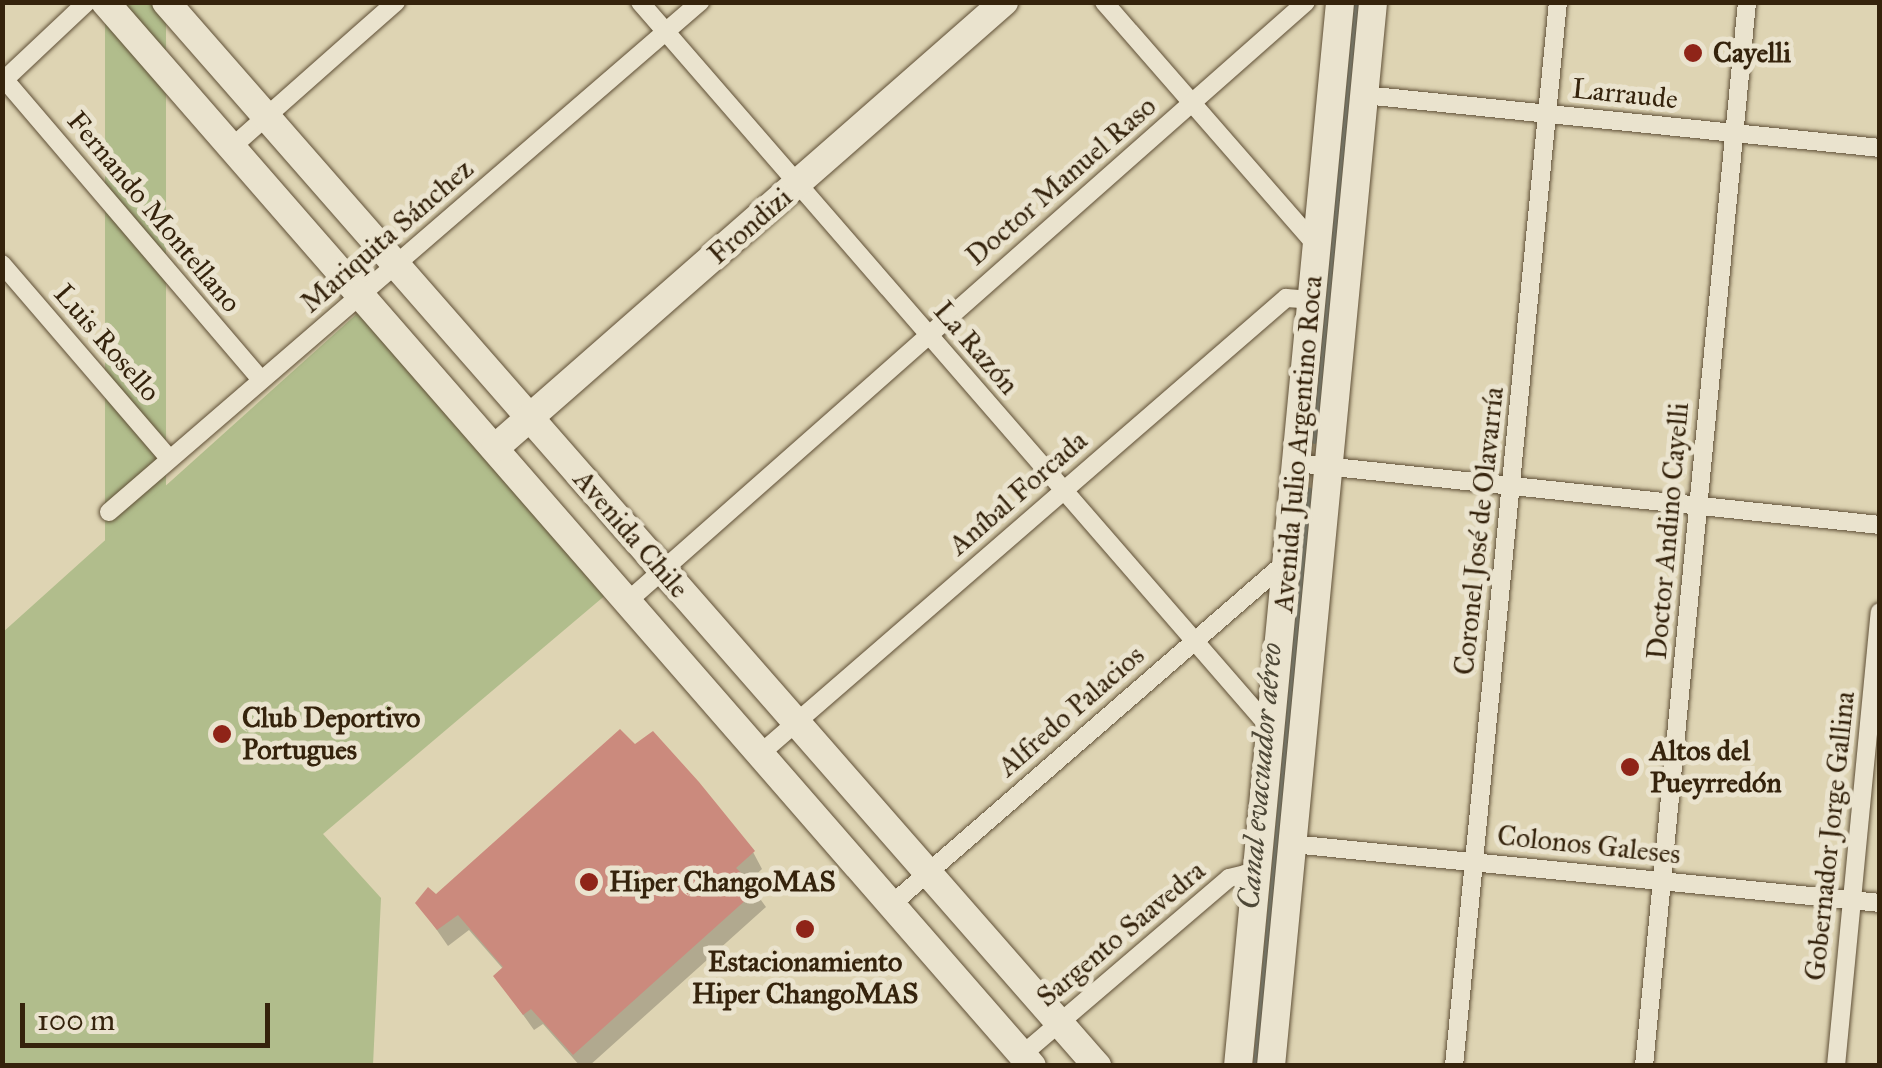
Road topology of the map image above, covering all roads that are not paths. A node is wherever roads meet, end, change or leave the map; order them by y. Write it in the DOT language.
graph roads {
  1 [pos="87,2"];
  2 [pos="106,2"];
  3 [pos="166,2"];
  4 [pos="396,2"];
  5 [pos="640,2"];
  6 [pos="700,2"];
  7 [pos="1004,2"];
  8 [pos="1104,2"];
  9 [pos="1306,2"];
  10 [pos="1340,2"];
  11 [pos="1373,2"];
  12 [pos="1558,2"];
  13 [pos="1747,2"];
  14 [pos="666,32"];
  15 [pos="4,81"];
  16 [pos="1364,95"];
  17 [pos="1192,103"];
  18 [pos="1547,114"];
  19 [pos="266,117"];
  20 [pos="1734,133"];
  21 [pos="232,147"];
  22 [pos="1880,148"];
  23 [pos="797,184"];
  24 [pos="1317,246"];
  25 [pos="2,264"];
  26 [pos="397,265"];
  27 [pos="363,294"];
  28 [pos="1311,314"];
  29 [pos="929,335"];
  30 [pos="261,380"];
  31 [pos="530,418"];
  32 [pos="495,448"];
  33 [pos="170,459"];
  34 [pos="1296,464"];
  35 [pos="1328,468"];
  36 [pos="1510,487"];
  37 [pos="1064,490"];
  38 [pos="1698,506"];
  39 [pos="109,512"];
  40 [pos="1880,525"];
  41 [pos="1287,561"];
  42 [pos="662,570"];
  43 [pos="628,600"];
  44 [pos="1880,612"];
  45 [pos="1193,640"];
  46 [pos="796,722"];
  47 [pos="1271,729"];
  48 [pos="760,753"];
  49 [pos="1292,844"];
  50 [pos="1474,860"];
  51 [pos="927,873"];
  52 [pos="1662,880"];
  53 [pos="1256,887"];
  54 [pos="1852,900"];
  55 [pos="1880,903"];
  56 [pos="892,904"];
  57 [pos="1059,1023"];
  58 [pos="1028,1060"];
  59 [pos="1096,1066"];
  60 [pos="1238,1066"];
  61 [pos="1271,1066"];
  62 [pos="1454,1066"];
  63 [pos="1644,1066"];
  64 [pos="1836,1066"];
  1 -- 15 [label="street"];
  2 -- 21 [label="main road, Avenida Chile"];
  3 -- 19 [label="main road, Avenida Chile"];
  4 -- 19 [label="street"];
  5 -- 14 [label="street, La Razón"];
  6 -- 14 [label="street, Mariquita Sánchez"];
  7 -- 23 [label="main road, Frondizi"];
  8 -- 17 [label="street"];
  9 -- 17 [label="street, Doctor Manuel Raso"];
  10 -- 24 [label="main road, Avenida Julio Argentino Roca"];
  11 -- 16 [label="main road, Avenida Julio Argentino Roca"];
  12 -- 18 [label="street, Coronel José de Olavarría"];
  13 -- 20 [label="street, Doctor Andino Cayelli"];
  14 -- 23 [label="street, La Razón"];
  14 -- 26 [label="street, Mariquita Sánchez"];
  15 -- 30 [label="street, Fernando Montellano"];
  16 -- 18 [label="street, Larraude"];
  16 -- 35 [label="main road, Avenida Julio Argentino Roca"];
  17 -- 24 [label="street"];
  17 -- 29 [label="street, Doctor Manuel Raso"];
  18 -- 20 [label="street, Larraude"];
  18 -- 36 [label="street, Coronel José de Olavarría"];
  19 -- 21 [label="street"];
  19 -- 26 [label="main road, Avenida Chile"];
  20 -- 22 [label="street, Larraude"];
  20 -- 38 [label="street, Doctor Andino Cayelli"];
  21 -- 27 [label="main road, Avenida Chile"];
  23 -- 29 [label="street, La Razón"];
  23 -- 31 [label="main road, Frondizi"];
  24 -- 28 [label="main road, Avenida Julio Argentino Roca"];
  25 -- 33 [label="street, Luis Rosello"];
  26 -- 27 [label="street, Mariquita Sánchez"];
  26 -- 31 [label="main road, Avenida Chile"];
  27 -- 30 [label="street, Mariquita Sánchez"];
  27 -- 32 [label="main road, Avenida Chile"];
  28 -- 34 [label="main road, Avenida Julio Argentino Roca"];
  28 -- 37 [label="street, Aníbal Forcada"];
  29 -- 37 [label="street, La Razón"];
  29 -- 42 [label="street, Doctor Manuel Raso"];
  30 -- 33 [label="street, Mariquita Sánchez"];
  31 -- 32 [label="main road, Frondizi"];
  31 -- 42 [label="main road, Avenida Chile"];
  32 -- 43 [label="main road, Avenida Chile"];
  33 -- 39 [label="street, Mariquita Sánchez"];
  34 -- 35 [label="street"];
  34 -- 41 [label="main road, Avenida Julio Argentino Roca"];
  35 -- 36 [label="street"];
  35 -- 49 [label="main road, Avenida Julio Argentino Roca"];
  36 -- 38 [label="street"];
  36 -- 50 [label="street, Coronel José de Olavarría"];
  37 -- 45 [label="street, La Razón"];
  37 -- 46 [label="street, Aníbal Forcada"];
  38 -- 40 [label="street"];
  38 -- 52 [label="street, Doctor Andino Cayelli"];
  41 -- 45 [label="street, Alfredo Palacios"];
  41 -- 47 [label="main road, Avenida Julio Argentino Roca"];
  42 -- 43 [label="street, Doctor Manuel Raso"];
  42 -- 46 [label="main road, Avenida Chile"];
  43 -- 48 [label="main road, Avenida Chile"];
  44 -- 54 [label="street, Gobernador Jorge Gallina"];
  45 -- 47 [label="street, La Razón"];
  45 -- 51 [label="street, Alfredo Palacios"];
  46 -- 48 [label="street, Aníbal Forcada"];
  46 -- 51 [label="main road, Avenida Chile"];
  47 -- 53 [label="main road, Avenida Julio Argentino Roca"];
  48 -- 56 [label="main road, Avenida Chile"];
  49 -- 50 [label="street, Colonos Galeses"];
  49 -- 61 [label="main road, Avenida Julio Argentino Roca"];
  50 -- 52 [label="street, Colonos Galeses"];
  50 -- 62 [label="street, Coronel José de Olavarría"];
  51 -- 56 [label="street, Alfredo Palacios"];
  51 -- 57 [label="main road, Avenida Chile"];
  52 -- 54 [label="street, Colonos Galeses"];
  52 -- 63 [label="street, Doctor Andino Cayelli"];
  53 -- 57 [label="street, Sargento Saavedra"];
  53 -- 60 [label="main road, Avenida Julio Argentino Roca"];
  54 -- 55 [label="street, Colonos Galeses"];
  54 -- 64 [label="street, Gobernador Jorge Gallina"];
  56 -- 58 [label="main road, Avenida Chile"];
  57 -- 58 [label="street, Sargento Saavedra"];
  57 -- 59 [label="main road, Avenida Chile"];
}
